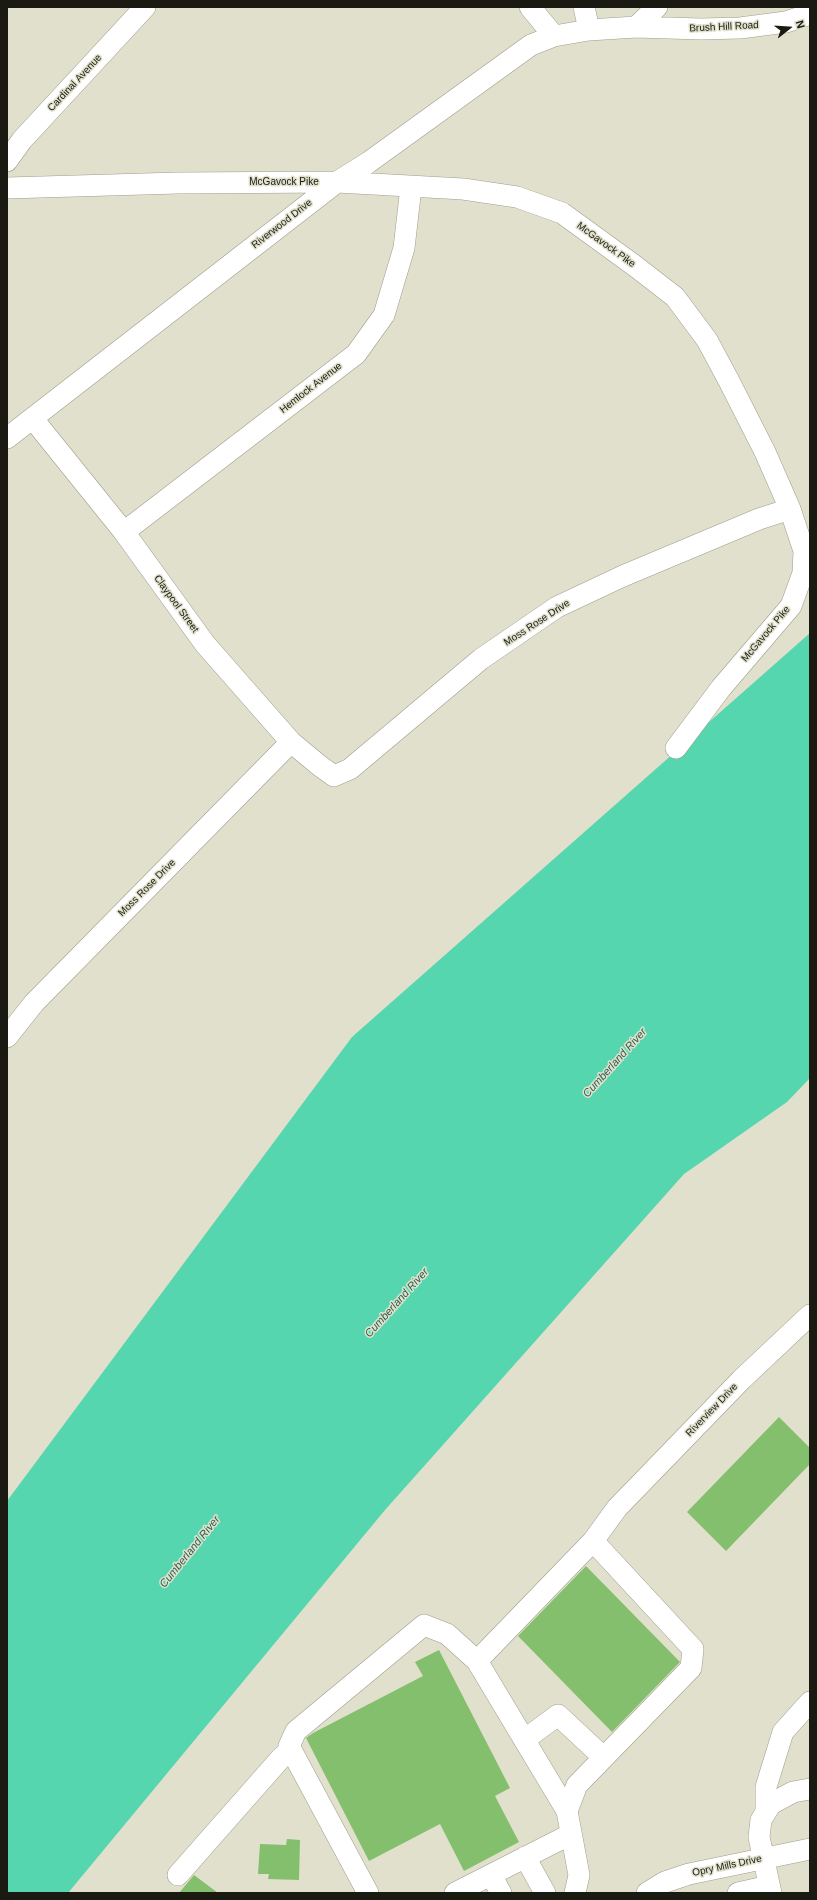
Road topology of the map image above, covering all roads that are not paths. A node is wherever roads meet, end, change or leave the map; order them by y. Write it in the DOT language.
graph roads {
  1 [pos="145,7"];
  2 [pos="530,7"];
  3 [pos="584,7"];
  4 [pos="657,7"];
  5 [pos="810,14"];
  6 [pos="636,27"];
  7 [pos="589,30"];
  8 [pos="554,36"];
  9 [pos="7,161"];
  10 [pos="336,182"];
  11 [pos="411,187"];
  12 [pos="7,188"];
  13 [pos="33,419"];
  14 [pos="7,438"];
  15 [pos="790,509"];
  16 [pos="124,532"];
  17 [pos="291,742"];
  18 [pos="676,748"];
  19 [pos="334,776"];
  20 [pos="7,1037"];
  21 [pos="810,1315"];
  22 [pos="593,1541"];
  23 [pos="477,1661"];
  24 [pos="810,1702"];
  25 [pos="524,1740"];
  26 [pos="291,1750"];
  27 [pos="603,1757"];
  28 [pos="810,1789"];
  29 [pos="567,1811"];
  30 [pos="766,1812"];
  31 [pos="571,1834"];
  32 [pos="810,1849"];
  33 [pos="525,1857"];
  34 [pos="763,1858"];
  35 [pos="178,1875"];
  36 [pos="491,1875"];
  37 [pos="770,1890"];
  38 [pos="368,1893"];
  39 [pos="455,1893"];
  40 [pos="501,1893"];
  41 [pos="545,1893"];
  42 [pos="575,1893"];
  43 [pos="647,1893"];
  44 [pos="738,1893"];
  1 -- 9 [label="street, Cardinal Avenue"];
  2 -- 8 [label="street"];
  3 -- 7 [label="street"];
  4 -- 6 [label="street"];
  5 -- 6 [label="street, Brush Hill Road"];
  6 -- 7 [label="street, Riverwood Drive"];
  7 -- 8 [label="street, Riverwood Drive"];
  8 -- 10 [label="street, Riverwood Drive"];
  10 -- 11 [label="street, McGavock Pike"];
  10 -- 12 [label="street, McGavock Pike"];
  10 -- 13 [label="street, Riverwood Drive"];
  11 -- 15 [label="street, McGavock Pike"];
  11 -- 16 [label="street, Hemlock Avenue"];
  13 -- 14 [label="street, Riverwood Drive"];
  13 -- 16 [label="street, Claypool Street"];
  15 -- 18 [label="street, McGavock Pike"];
  15 -- 19 [label="street, Moss Rose Drive"];
  16 -- 17 [label="street, Claypool Street"];
  17 -- 19 [label="street, Claypool Street"];
  17 -- 20 [label="street, Moss Rose Drive"];
  21 -- 22 [label="street, Riverview Drive"];
  22 -- 23 [label="street, Riverview Drive"];
  22 -- 27 [label="street"];
  23 -- 25 [label="street"];
  23 -- 26 [label="street"];
  24 -- 30 [label="street"];
  25 -- 27 [label="street"];
  25 -- 29 [label="street"];
  26 -- 35 [label="street"];
  26 -- 38 [label="street"];
  27 -- 29 [label="street"];
  28 -- 30 [label="street"];
  29 -- 31 [label="street"];
  30 -- 34 [label="street"];
  31 -- 33 [label="street"];
  31 -- 42 [label="street"];
  32 -- 34 [label="street, Opry Mills Drive"];
  33 -- 36 [label="street"];
  33 -- 41 [label="street"];
  34 -- 37 [label="street"];
  34 -- 43 [label="street, Opry Mills Drive"];
  36 -- 39 [label="street"];
  36 -- 40 [label="street"];
  37 -- 44 [label="street"];
}
